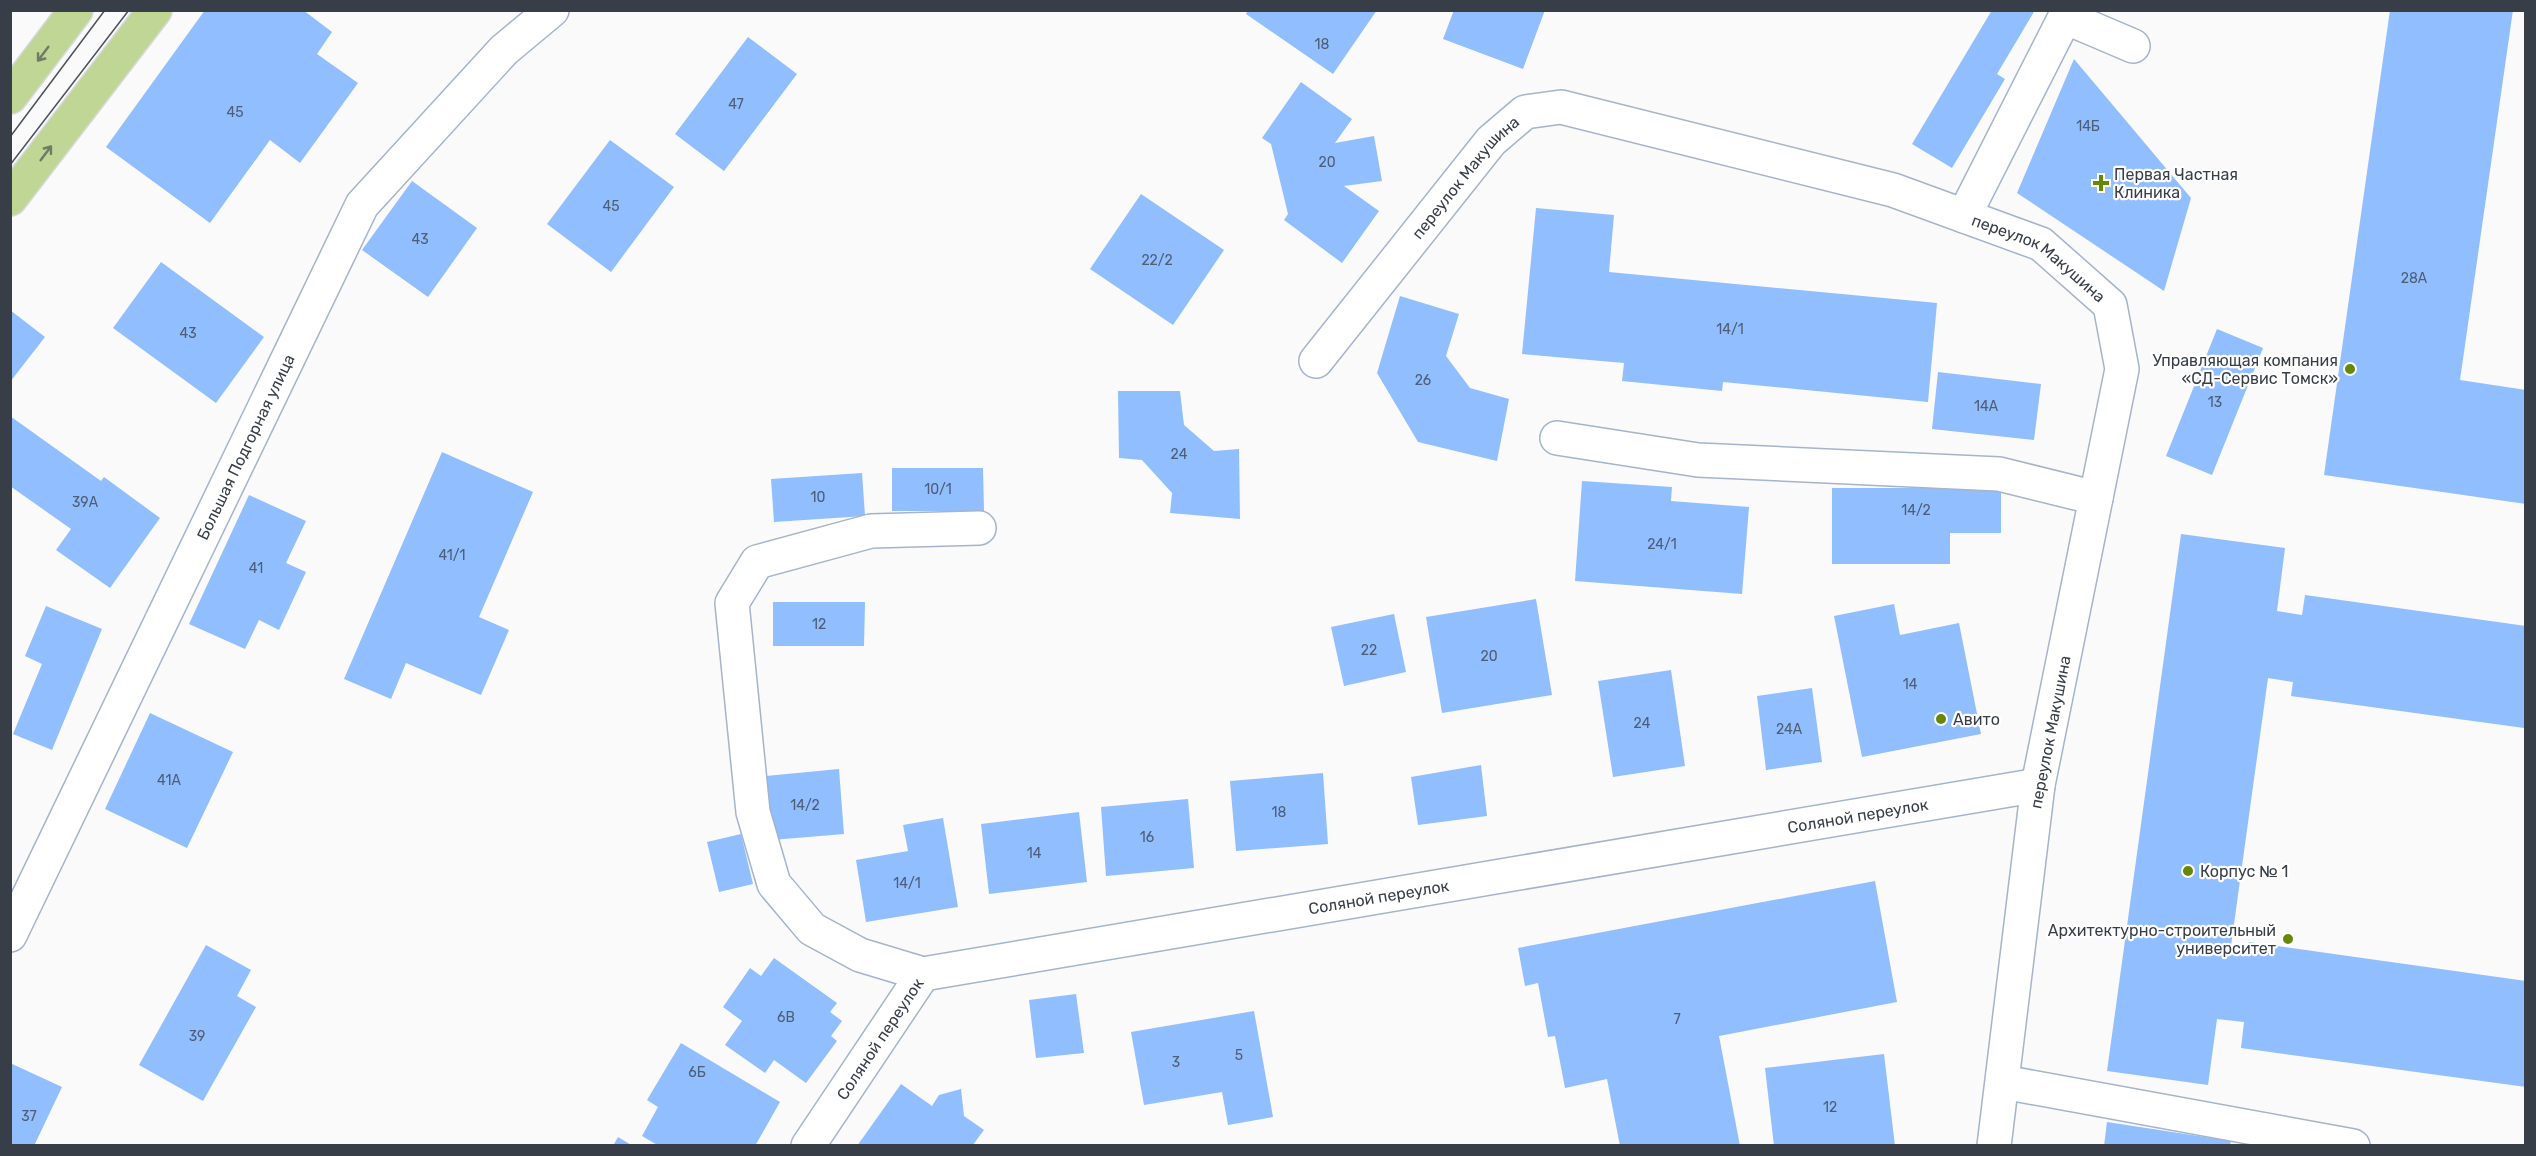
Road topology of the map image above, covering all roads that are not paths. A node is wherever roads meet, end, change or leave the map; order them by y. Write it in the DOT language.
graph roads {
  1 [pos="76,10"];
  2 [pos="155,10"];
  3 [pos="552,10"];
  4 [pos="2133,46"];
  5 [pos="10,97"];
  6 [pos="10,199"];
  7 [pos="1964,216"];
  8 [pos="1316,361"];
  9 [pos="1557,438"];
  10 [pos="2096,498"];
  11 [pos="979,528"];
  12 [pos="2038,785"];
  13 [pos="10,935"];
  14 [pos="922,974"];
  15 [pos="2003,1082"];
  16 [pos="808,1146"];
  17 [pos="1994,1146"];
  18 [pos="2352,1146"];
  1 -- 5 [label="main road, one-way"];
  6 -- 2 [label="main road, one-way"];
  3 -- 13 [label="street, Большая Подгорная улица"];
  4 -- 7 [label="street"];
  7 -- 8 [label="street, переулок Макушина"];
  7 -- 10 [label="street, переулок Макушина"];
  9 -- 10 [label="street"];
  10 -- 12 [label="street, переулок Макушина"];
  11 -- 14 [label="street"];
  12 -- 14 [label="street, Соляной переулок"];
  12 -- 15 [label="street, переулок Макушина"];
  14 -- 16 [label="street, Соляной переулок"];
  15 -- 17 [label="street, переулок Макушина"];
  15 -- 18 [label="street"];
}
